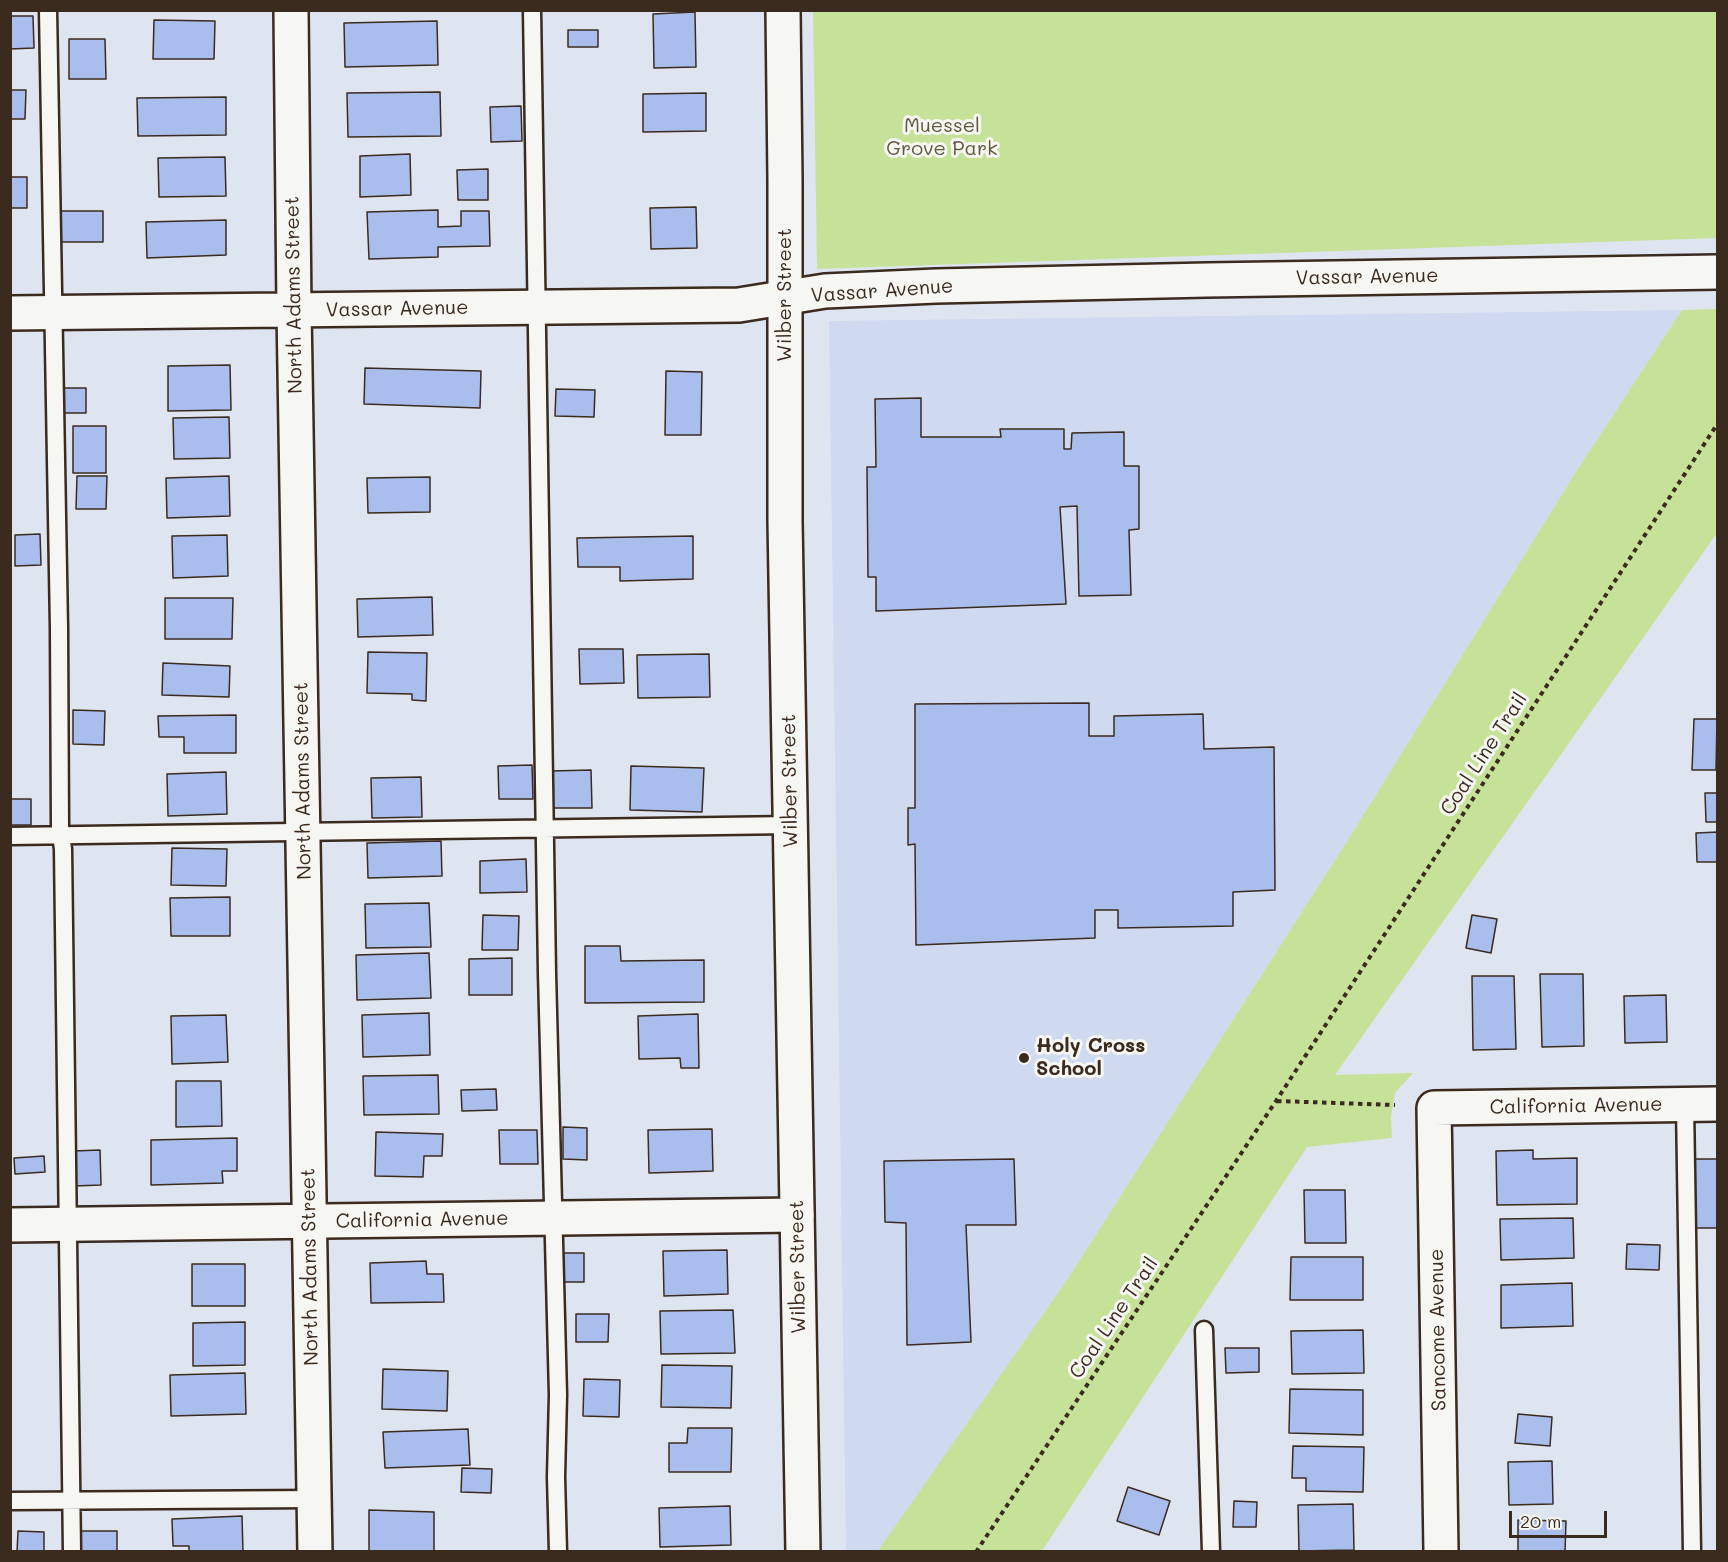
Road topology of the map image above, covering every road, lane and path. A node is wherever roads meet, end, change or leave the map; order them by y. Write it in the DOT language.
graph roads {
  1 [pos="48,10"];
  2 [pos="291,10"];
  3 [pos="532,10"];
  4 [pos="783,10"];
  5 [pos="1718,272"];
  6 [pos="785,299"];
  7 [pos="537,308"];
  8 [pos="294,311"];
  9 [pos="52,313"];
  10 [pos="10,314"];
  11 [pos="1718,423"];
  12 [pos="791,825"];
  13 [pos="545,828"];
  14 [pos="304,832"];
  15 [pos="61,835"];
  16 [pos="10,836"];
  17 [pos="1276,1101"];
  18 [pos="1685,1104"];
  19 [pos="1718,1104"];
  20 [pos="1395,1105"];
  21 [pos="1434,1108"];
  22 [pos="797,1215"];
  23 [pos="553,1219"];
  24 [pos="309,1221"];
  25 [pos="69,1224"];
  26 [pos="10,1225"];
  27 [pos="1204,1329"];
  28 [pos="315,1499"];
  29 [pos="71,1500"];
  30 [pos="10,1501"];
  31 [pos="72,1551"];
  32 [pos="315,1551"];
  33 [pos="558,1551"];
  34 [pos="803,1551"];
  35 [pos="976,1551"];
  36 [pos="1211,1551"];
  37 [pos="1441,1551"];
  38 [pos="1692,1551"];
  1 -- 9 [label="lane"];
  2 -- 8 [label="street, North Adams Street"];
  3 -- 7 [label="lane"];
  4 -- 6 [label="street, Wilber Street"];
  5 -- 6 [label="street, Vassar Avenue"];
  6 -- 7 [label="street, Vassar Avenue"];
  6 -- 12 [label="street, Wilber Street"];
  7 -- 8 [label="street, Vassar Avenue"];
  7 -- 13 [label="lane"];
  8 -- 9 [label="street, Vassar Avenue"];
  8 -- 14 [label="street, North Adams Street"];
  9 -- 10 [label="street, Vassar Avenue"];
  9 -- 15 [label="lane"];
  11 -- 17 [label="path, Coal Line Trail"];
  12 -- 13 [label="lane"];
  12 -- 22 [label="street, Wilber Street"];
  13 -- 14 [label="lane"];
  13 -- 23 [label="lane"];
  14 -- 15 [label="lane"];
  14 -- 24 [label="street, North Adams Street"];
  15 -- 16 [label="lane"];
  15 -- 25 [label="lane"];
  17 -- 20 [label="path"];
  17 -- 35 [label="path, Coal Line Trail"];
  18 -- 19 [label="street, California Avenue"];
  18 -- 21 [label="street, California Avenue"];
  18 -- 38 [label="lane"];
  21 -- 37 [label="street, Sancome Avenue"];
  22 -- 23 [label="street, California Avenue"];
  22 -- 34 [label="street, Wilber Street"];
  23 -- 24 [label="street, California Avenue"];
  23 -- 33 [label="lane"];
  24 -- 25 [label="street, California Avenue"];
  24 -- 28 [label="street, North Adams Street"];
  25 -- 26 [label="street, California Avenue"];
  25 -- 29 [label="lane"];
  27 -- 36 [label="lane"];
  28 -- 29 [label="lane"];
  28 -- 32 [label="street, North Adams Street"];
  29 -- 30 [label="lane"];
  29 -- 31 [label="lane"];
}
